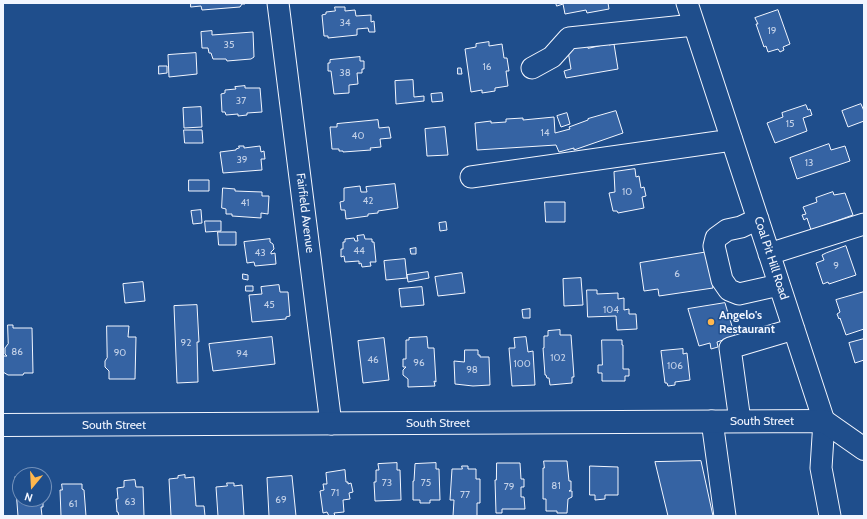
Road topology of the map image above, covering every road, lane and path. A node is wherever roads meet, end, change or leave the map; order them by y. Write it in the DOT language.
graph roads {
  1 [pos="278,3"];
  2 [pos="687,3"];
  3 [pos="694,26"];
  4 [pos="532,68"];
  5 [pos="732,140"];
  6 [pos="471,177"];
  7 [pos="758,219"];
  8 [pos="864,224"];
  9 [pos="769,254"];
  10 [pos="780,285"];
  11 [pos="794,329"];
  12 [pos="824,420"];
  13 [pos="712,421"];
  14 [pos="740,421"];
  15 [pos="331,424"];
  16 [pos="3,425"];
  17 [pos="864,449"];
  18 [pos="725,516"];
  19 [pos="830,516"];
  1 -- 15 [label="street, Fairfield Avenue"];
  2 -- 3 [label="street, Coal Pit Hill Road"];
  3 -- 4 [label="street"];
  3 -- 5 [label="street, Coal Pit Hill Road"];
  5 -- 6 [label="street"];
  5 -- 7 [label="street, Coal Pit Hill Road"];
  7 -- 9 [label="street, Coal Pit Hill Road"];
  7 -- 10 [label="street"];
  8 -- 9 [label="street"];
  9 -- 10 [label="street, Coal Pit Hill Road"];
  10 -- 11 [label="street, Coal Pit Hill Road"];
  11 -- 12 [label="street, Coal Pit Hill Road"];
  11 -- 14 [label="street"];
  12 -- 14 [label="main road, South Street"];
  12 -- 17 [label="main road"];
  12 -- 19 [label="street, Coal Pit Hill Road"];
  13 -- 14 [label="main road, South Street"];
  13 -- 15 [label="main road, South Street"];
  13 -- 18 [label="street"];
  15 -- 16 [label="main road, South Street"];
}
